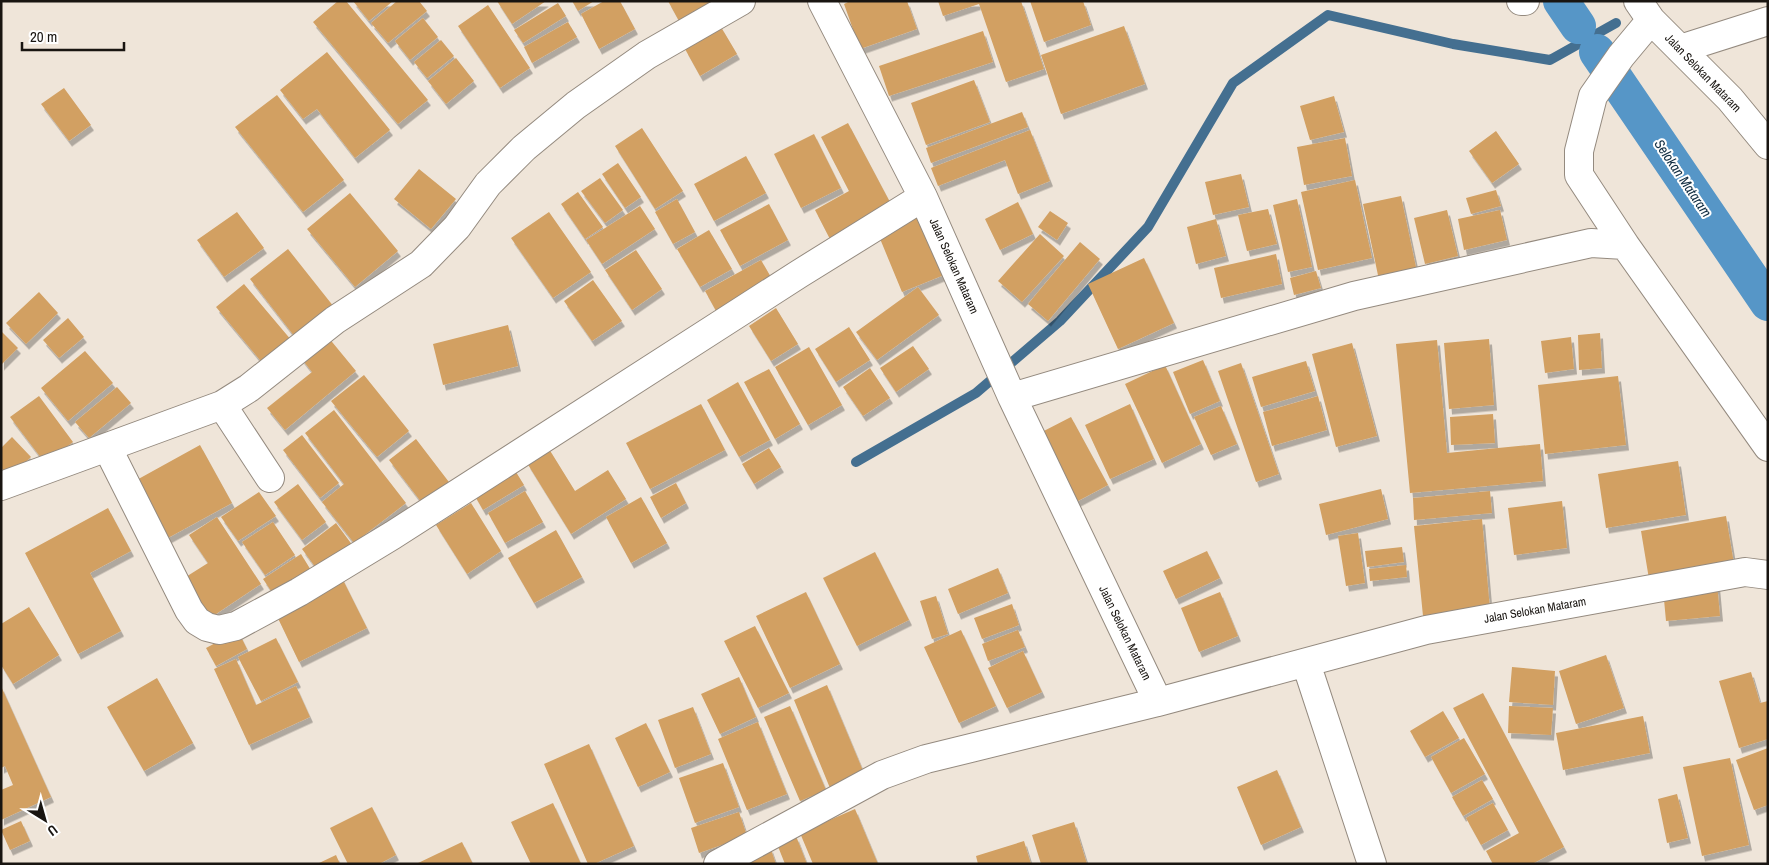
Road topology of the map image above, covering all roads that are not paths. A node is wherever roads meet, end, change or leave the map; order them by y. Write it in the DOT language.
graph roads {
  1 [pos="741,1"];
  2 [pos="822,1"];
  3 [pos="1521,1"];
  4 [pos="1525,1"];
  5 [pos="1644,11"];
  6 [pos="1768,21"];
  7 [pos="1680,49"];
  8 [pos="1768,145"];
  9 [pos="923,197"];
  10 [pos="1625,245"];
  11 [pos="1012,397"];
  12 [pos="222,405"];
  13 [pos="107,447"];
  14 [pos="1768,448"];
  15 [pos="270,478"];
  16 [pos="1,486"];
  17 [pos="1768,574"];
  18 [pos="1306,663"];
  19 [pos="1158,702"];
  20 [pos="718,864"];
  21 [pos="1372,864"];
  1 -- 12 [label="street"];
  2 -- 9 [label="street, Jalan Selokan Mataram"];
  3 -- 4 [label="street"];
  5 -- 7 [label="street, Jalan Selokan Mataram"];
  5 -- 10 [label="street"];
  6 -- 7 [label="street"];
  7 -- 8 [label="street, Jalan Selokan Mataram"];
  9 -- 11 [label="street, Jalan Selokan Mataram"];
  9 -- 13 [label="street"];
  10 -- 11 [label="street"];
  10 -- 14 [label="street"];
  11 -- 19 [label="street, Jalan Selokan Mataram"];
  12 -- 13 [label="street"];
  12 -- 15 [label="street"];
  13 -- 16 [label="street"];
  17 -- 18 [label="street, Jalan Selokan Mataram"];
  18 -- 19 [label="street, Jalan Selokan Mataram"];
  18 -- 21 [label="street"];
  19 -- 20 [label="street"];
}
